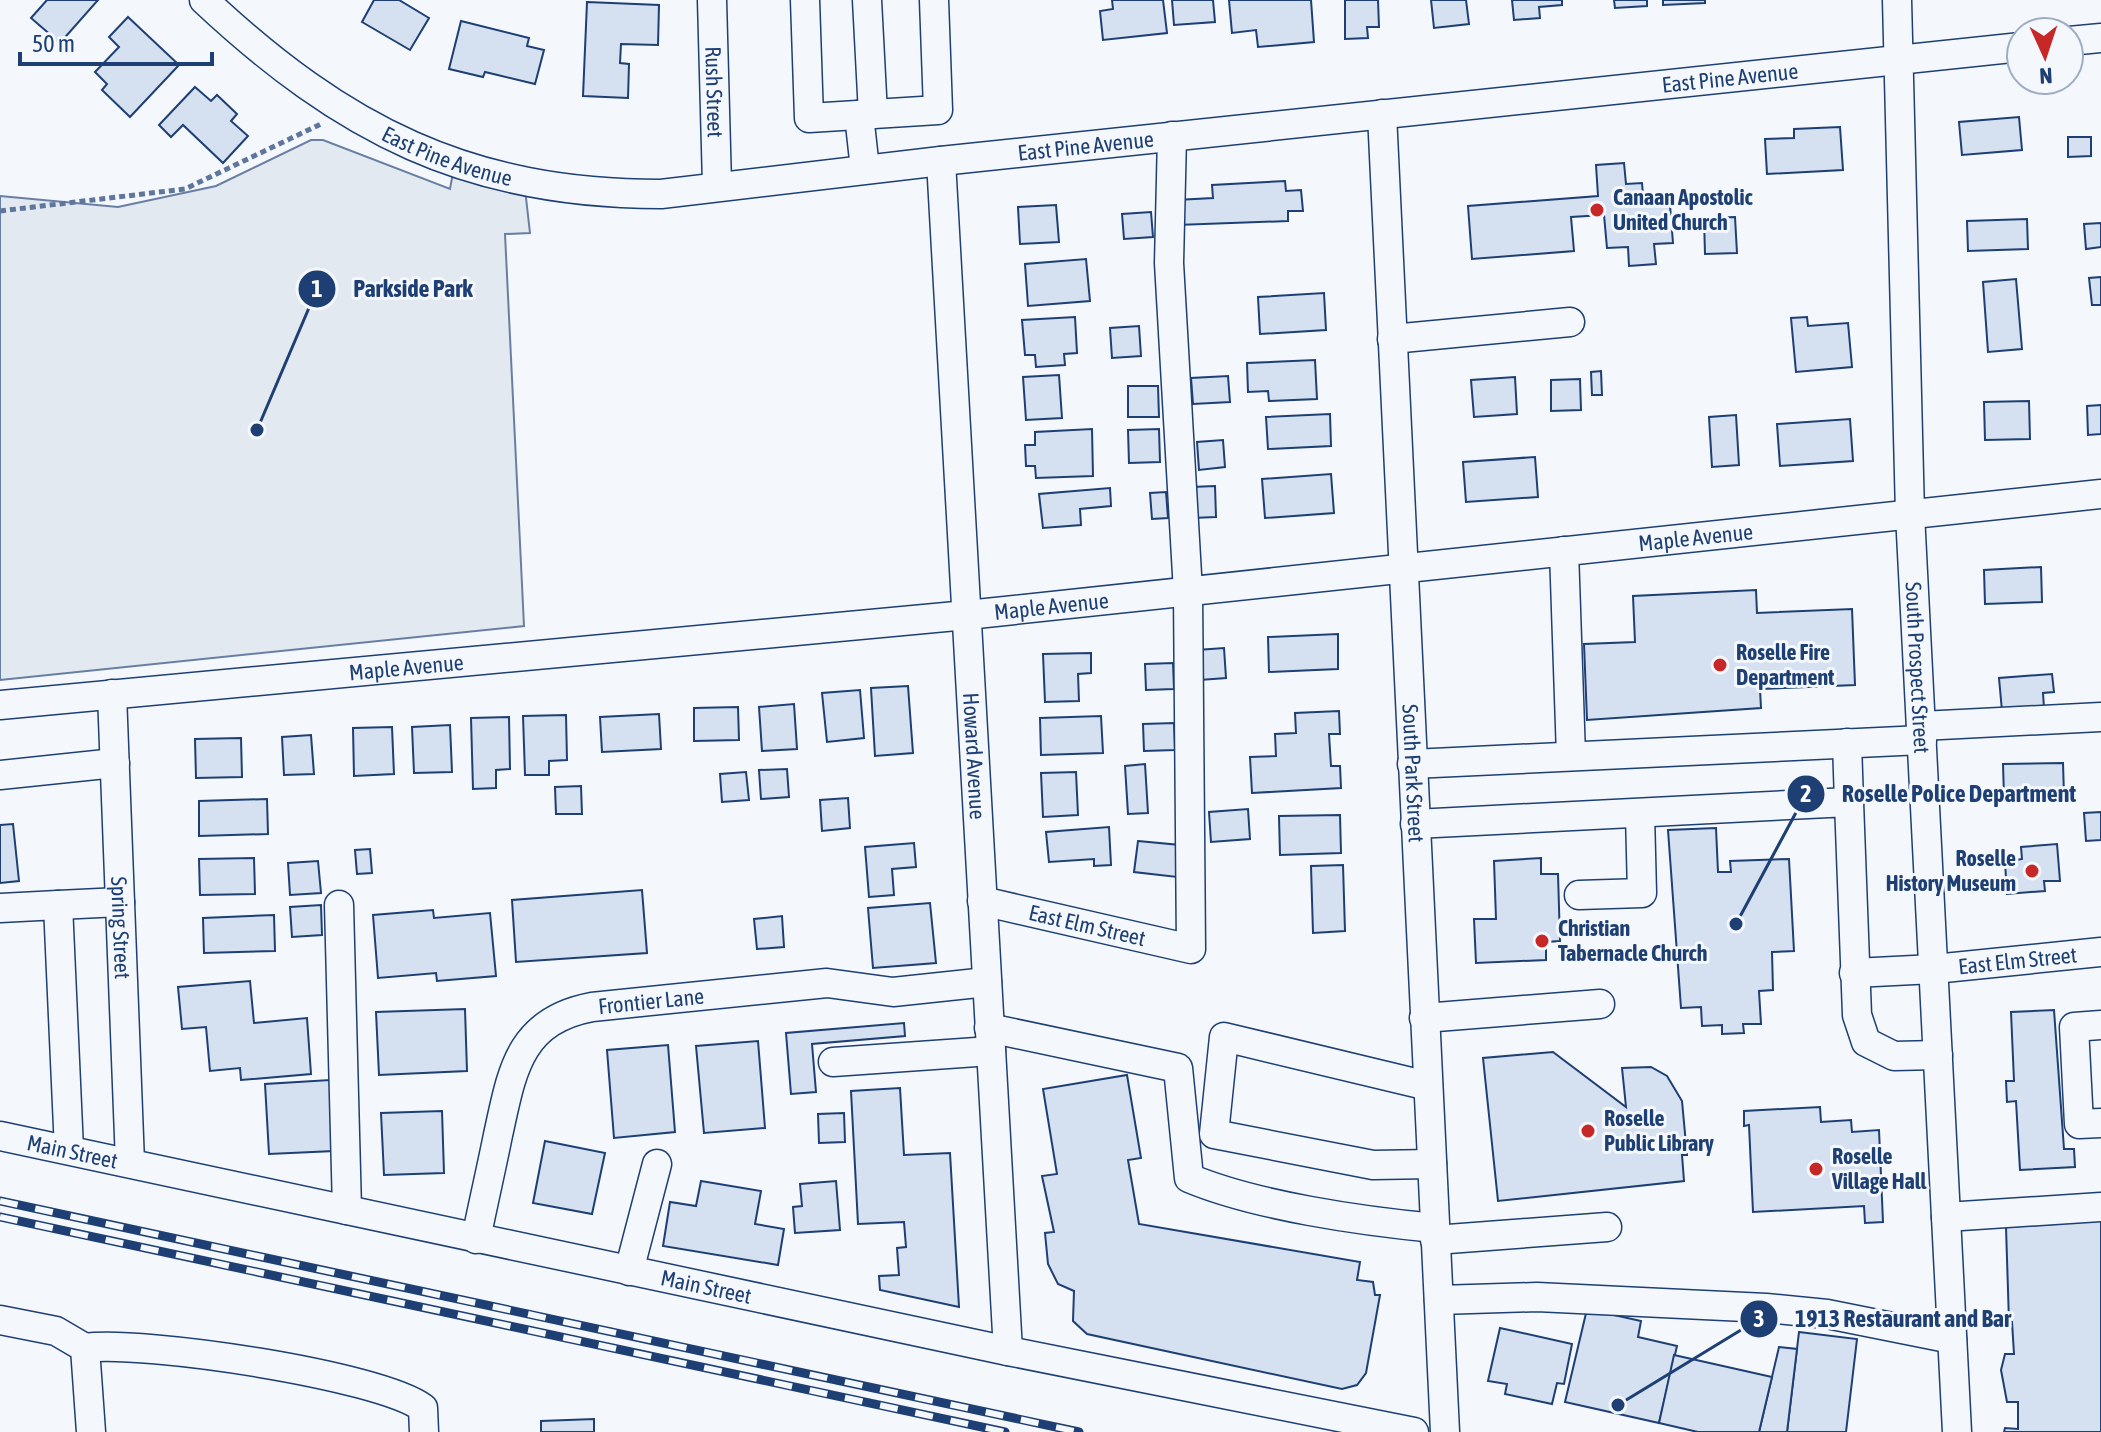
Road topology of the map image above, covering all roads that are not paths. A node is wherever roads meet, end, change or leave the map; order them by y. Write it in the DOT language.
graph roads {
  1 [pos="204,0"];
  2 [pos="712,0"];
  3 [pos="805,0"];
  4 [pos="867,0"];
  5 [pos="934,0"];
  6 [pos="1897,0"];
  7 [pos="2005,49"];
  8 [pos="1901,60"];
  9 [pos="1382,114"];
  10 [pos="866,115"];
  11 [pos="1172,136"];
  12 [pos="941,161"];
  13 [pos="865,169"];
  14 [pos="717,185"];
  15 [pos="1570,322"];
  16 [pos="1392,339"];
  17 [pos="2101,494"];
  18 [pos="1910,514"];
  19 [pos="1564,551"];
  20 [pos="1402,569"];
  21 [pos="1188,592"];
  22 [pos="967,615"];
  23 [pos="112,694"];
  24 [pos="0,705"];
  25 [pos="2101,717"];
  26 [pos="1921,733"];
  27 [pos="1847,743"];
  28 [pos="1571,756"];
  29 [pos="115,763"];
  30 [pos="1412,764"];
  31 [pos="0,775"];
  32 [pos="1849,802"];
  33 [pos="1640,814"];
  34 [pos="1415,824"];
  35 [pos="1579,895"];
  36 [pos="982,901"];
  37 [pos="120,902"];
  38 [pos="58,905"];
  39 [pos="339,905"];
  40 [pos="0,908"];
  41 [pos="2101,952"];
  42 [pos="1934,969"];
  43 [pos="1854,973"];
  44 [pos="987,982"];
  45 [pos="1600,1004"];
  46 [pos="1424,1018"];
  47 [pos="2101,1025"];
  48 [pos="990,1040"];
  49 [pos="1938,1055"];
  50 [pos="833,1062"];
  51 [pos="1428,1086"];
  52 [pos="2101,1123"];
  53 [pos="0,1136"];
  54 [pos="69,1150"];
  55 [pos="130,1163"];
  56 [pos="657,1164"];
  57 [pos="1432,1164"];
  58 [pos="2101,1207"];
  59 [pos="347,1210"];
  60 [pos="1946,1217"];
  61 [pos="1607,1227"];
  62 [pos="1435,1234"];
  63 [pos="476,1239"];
  64 [pos="629,1271"];
  65 [pos="1439,1300"];
  66 [pos="0,1320"];
  67 [pos="1952,1339"];
  68 [pos="85,1348"];
  69 [pos="1008,1351"];
  70 [pos="91,1432"];
  71 [pos="424,1432"];
  72 [pos="1414,1432"];
  73 [pos="1445,1432"];
  74 [pos="1957,1432"];
  1 -- 14 [label="street, East Pine Avenue"];
  2 -- 14 [label="street, Rush Street"];
  3 -- 10 [label="street"];
  4 -- 10 [label="street"];
  5 -- 10 [label="street"];
  6 -- 8 [label="street, South Prospect Street"];
  7 -- 8 [label="street, East Pine Avenue"];
  8 -- 9 [label="street, East Pine Avenue"];
  8 -- 18 [label="street, South Prospect Street"];
  9 -- 11 [label="street, East Pine Avenue"];
  9 -- 16 [label="street, South Park Street"];
  10 -- 13 [label="street"];
  11 -- 12 [label="street, East Pine Avenue"];
  11 -- 21 [label="street"];
  12 -- 13 [label="street, East Pine Avenue"];
  12 -- 22 [label="street, Howard Avenue"];
  13 -- 14 [label="street, East Pine Avenue"];
  15 -- 16 [label="street"];
  16 -- 20 [label="street, South Park Street"];
  17 -- 18 [label="street, Maple Avenue"];
  18 -- 19 [label="street, Maple Avenue"];
  18 -- 26 [label="street, South Prospect Street"];
  19 -- 20 [label="street, Maple Avenue"];
  19 -- 28 [label="street"];
  20 -- 21 [label="street, Maple Avenue"];
  20 -- 30 [label="street, South Park Street"];
  21 -- 22 [label="street, Maple Avenue"];
  21 -- 36 [label="street, East Elm Street"];
  22 -- 23 [label="street, Maple Avenue"];
  22 -- 36 [label="street, Howard Avenue"];
  23 -- 24 [label="street, Maple Avenue"];
  23 -- 29 [label="street, Spring Street"];
  25 -- 26 [label="street"];
  26 -- 27 [label="street"];
  26 -- 42 [label="street, South Prospect Street"];
  27 -- 28 [label="street"];
  27 -- 32 [label="street"];
  28 -- 30 [label="street"];
  29 -- 31 [label="street"];
  29 -- 37 [label="street, Spring Street"];
  30 -- 34 [label="street, South Park Street"];
  32 -- 33 [label="street"];
  32 -- 43 [label="street"];
  33 -- 34 [label="street"];
  33 -- 35 [label="street"];
  34 -- 46 [label="street, South Park Street"];
  36 -- 44 [label="street, Howard Avenue"];
  37 -- 38 [label="street"];
  37 -- 55 [label="street, Spring Street"];
  38 -- 40 [label="street"];
  38 -- 54 [label="street"];
  39 -- 59 [label="street"];
  41 -- 42 [label="street, East Elm Street"];
  42 -- 43 [label="street, East Elm Street"];
  42 -- 49 [label="street, South Prospect Street"];
  43 -- 49 [label="street"];
  44 -- 48 [label="street, Howard Avenue"];
  44 -- 63 [label="street, Frontier Lane"];
  45 -- 46 [label="street"];
  46 -- 51 [label="street, South Park Street"];
  47 -- 52 [label="street"];
  48 -- 50 [label="street"];
  48 -- 62 [label="street"];
  48 -- 69 [label="street, Howard Avenue"];
  49 -- 60 [label="street, South Prospect Street"];
  51 -- 57 [label="street, South Park Street"];
  51 -- 57 [label="street"];
  53 -- 54 [label="street, Main Street"];
  54 -- 55 [label="street, Main Street"];
  55 -- 59 [label="street, Main Street"];
  56 -- 64 [label="street"];
  57 -- 62 [label="street, South Park Street"];
  58 -- 60 [label="street"];
  59 -- 63 [label="street, Main Street"];
  60 -- 67 [label="street, South Prospect Street"];
  61 -- 62 [label="street"];
  62 -- 65 [label="street, South Park Street"];
  63 -- 64 [label="street, Main Street"];
  64 -- 69 [label="street, Main Street"];
  65 -- 67 [label="street"];
  65 -- 73 [label="street, South Park Street"];
  66 -- 68 [label="street"];
  67 -- 74 [label="street, South Prospect Street"];
  68 -- 70 [label="street"];
  68 -- 71 [label="street"];
  69 -- 72 [label="street, Main Street"];
}
